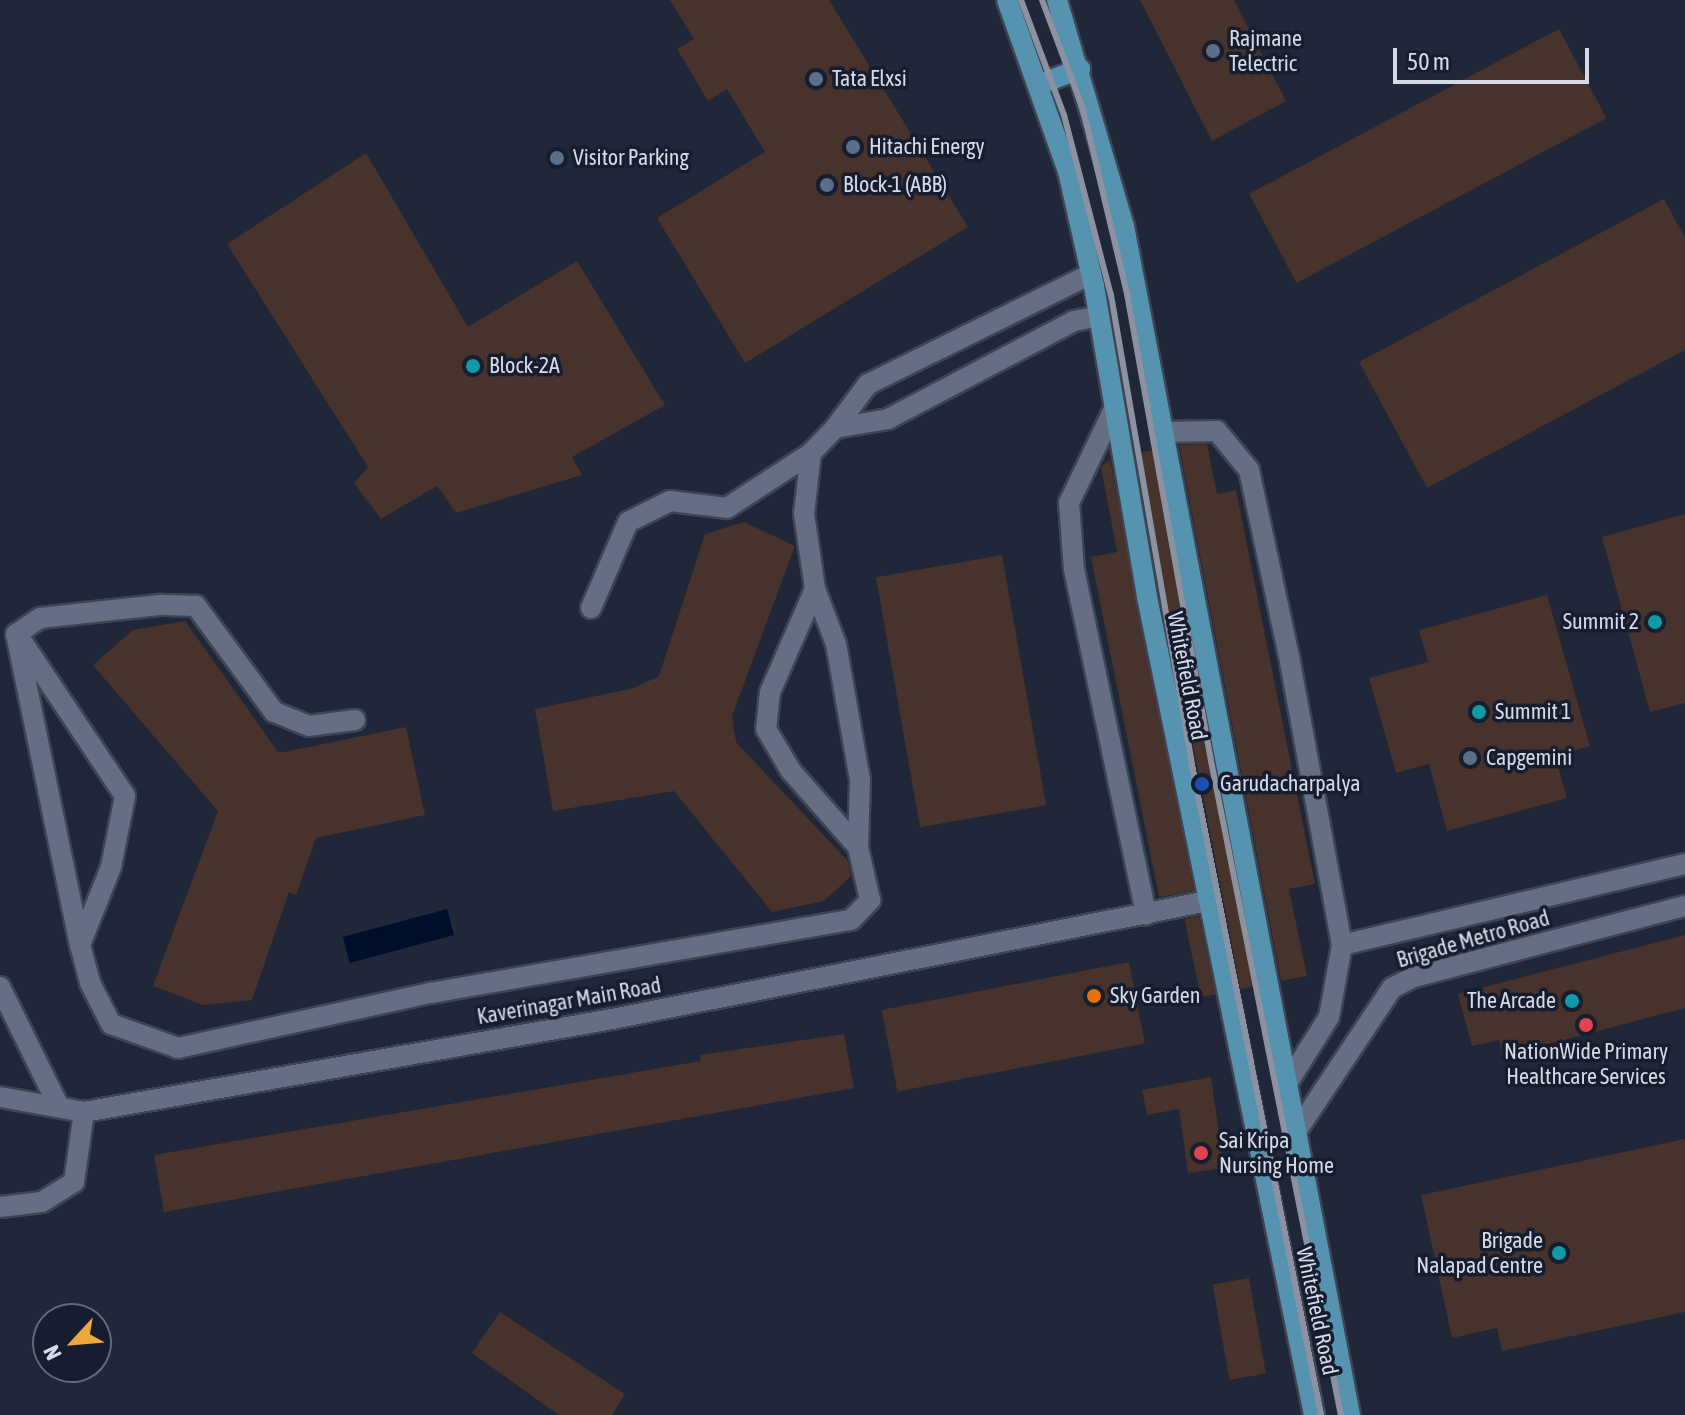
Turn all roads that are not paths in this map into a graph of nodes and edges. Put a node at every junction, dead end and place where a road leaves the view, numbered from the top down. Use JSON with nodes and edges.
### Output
{"nodes":[{"id":1,"x":1007,"y":0,"type":"edge"},
{"id":2,"x":1057,"y":0,"type":"edge"},
{"id":3,"x":1080,"y":69,"type":"junction"},
{"id":4,"x":1040,"y":84,"type":"junction"},
{"id":5,"x":1091,"y":274,"type":"junction"},
{"id":6,"x":1099,"y":316,"type":"junction"},
{"id":7,"x":1114,"y":409,"type":"junction"},
{"id":8,"x":835,"y":428,"type":"junction"},
{"id":9,"x":1163,"y":432,"type":"junction"},
{"id":10,"x":811,"y":453,"type":"junction"},
{"id":11,"x":815,"y":589,"type":"junction"},
{"id":12,"x":591,"y":608,"type":"dead end"},
{"id":13,"x":16,"y":634,"type":"junction"},
{"id":14,"x":355,"y":720,"type":"dead end"},
{"id":15,"x":858,"y":847,"type":"junction"},
{"id":16,"x":1685,"y":864,"type":"edge"},
{"id":17,"x":1208,"y":901,"type":"junction"},
{"id":18,"x":1685,"y":906,"type":"edge"},
{"id":19,"x":1146,"y":915,"type":"junction"},
{"id":20,"x":80,"y":945,"type":"junction"},
{"id":21,"x":1342,"y":945,"type":"junction"},
{"id":22,"x":0,"y":987,"type":"edge"},
{"id":23,"x":1288,"y":1082,"type":"junction"},
{"id":24,"x":0,"y":1097,"type":"edge"},
{"id":25,"x":57,"y":1103,"type":"junction"},
{"id":26,"x":84,"y":1112,"type":"junction"},
{"id":27,"x":1298,"y":1129,"type":"junction"},
{"id":28,"x":0,"y":1207,"type":"edge"},
{"id":29,"x":1314,"y":1415,"type":"edge"},
{"id":30,"x":1350,"y":1415,"type":"edge"}],
"edges":[{"from":1,"to":4,"type":"main road","name":"Whitefield Road"},
{"from":2,"to":3,"type":"main road","name":"Whitefield Road"},
{"from":3,"to":4,"type":"main road"},
{"from":3,"to":9,"type":"main road","name":"Whitefield Road"},
{"from":4,"to":5,"type":"main road","name":"Whitefield Road"},
{"from":5,"to":6,"type":"main road","name":"Whitefield Road"},
{"from":5,"to":8,"type":"street"},
{"from":6,"to":7,"type":"main road","name":"Whitefield Road"},
{"from":6,"to":8,"type":"street"},
{"from":7,"to":17,"type":"main road","name":"Whitefield Road"},
{"from":7,"to":19,"type":"street"},
{"from":8,"to":10,"type":"street"},
{"from":9,"to":21,"type":"street"},
{"from":9,"to":23,"type":"main road","name":"Whitefield Road"},
{"from":10,"to":11,"type":"street"},
{"from":10,"to":12,"type":"street"},
{"from":11,"to":15,"type":"street"},
{"from":11,"to":15,"type":"street"},
{"from":13,"to":14,"type":"street"},
{"from":13,"to":20,"type":"street"},
{"from":13,"to":20,"type":"street"},
{"from":15,"to":20,"type":"street"},
{"from":16,"to":21,"type":"street","name":"Brigade Metro Road"},
{"from":17,"to":19,"type":"street","name":"Kaverinagar Main Road"},
{"from":17,"to":29,"type":"main road","name":"Whitefield Road"},
{"from":18,"to":27,"type":"street","name":"Brigade Metro Road"},
{"from":19,"to":26,"type":"street","name":"Kaverinagar Main Road"},
{"from":21,"to":23,"type":"street"},
{"from":22,"to":25,"type":"street"},
{"from":23,"to":27,"type":"main road","name":"Whitefield Road"},
{"from":24,"to":25,"type":"street","name":"Kaverinagar Main Road"},
{"from":25,"to":26,"type":"street","name":"Kaverinagar Main Road"},
{"from":26,"to":28,"type":"street"},
{"from":27,"to":30,"type":"main road","name":"Whitefield Road"}]}
